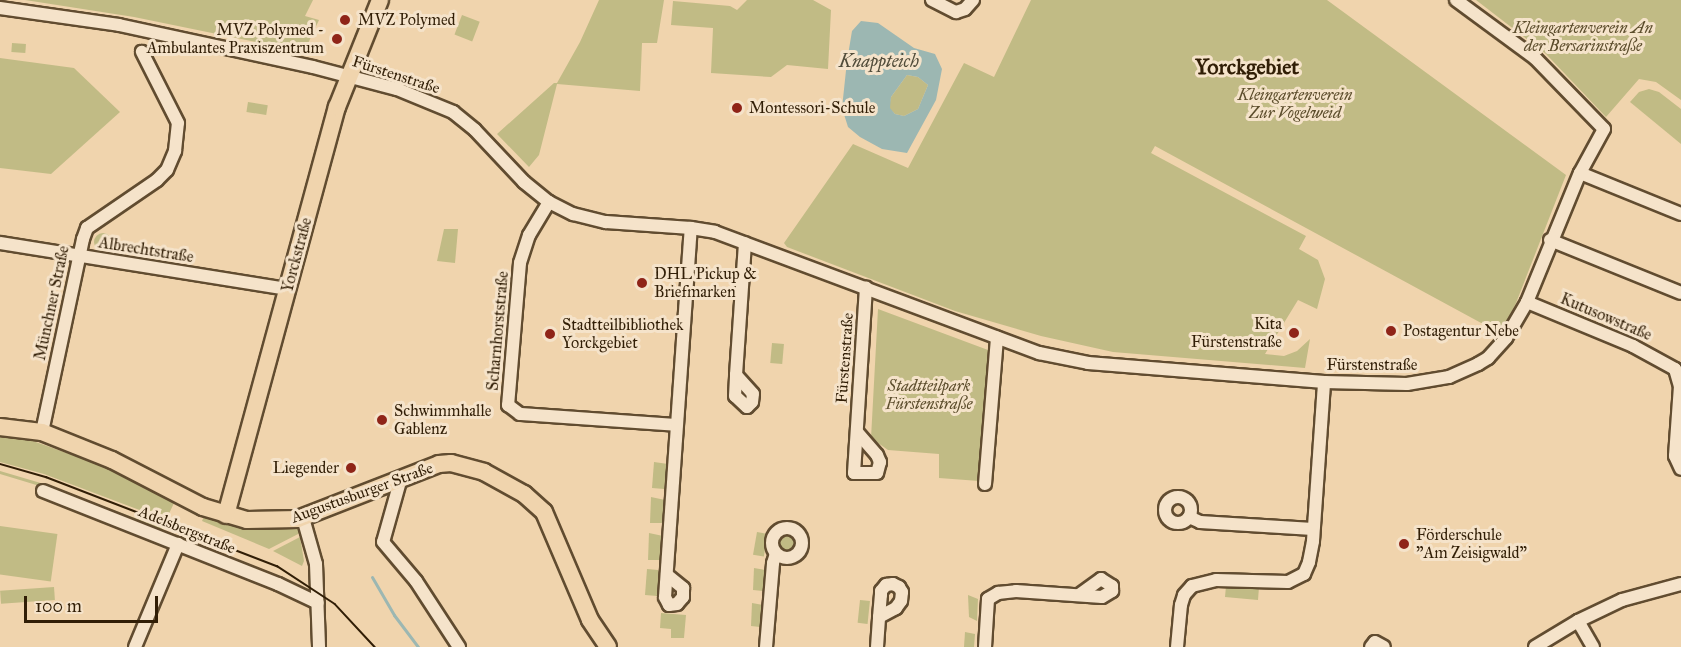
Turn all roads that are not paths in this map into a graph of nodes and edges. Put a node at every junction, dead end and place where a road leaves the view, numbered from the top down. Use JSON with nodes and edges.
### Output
{"nodes":[{"id":1,"x":380,"y":0,"type":"edge"},
{"id":2,"x":932,"y":0,"type":"edge"},
{"id":3,"x":973,"y":0,"type":"edge"},
{"id":4,"x":1456,"y":0,"type":"edge"},
{"id":5,"x":0,"y":8,"type":"edge"},
{"id":6,"x":142,"y":52,"type":"dead end"},
{"id":7,"x":349,"y":76,"type":"junction"},
{"id":8,"x":1580,"y":173,"type":"junction"},
{"id":9,"x":549,"y":202,"type":"junction"},
{"id":10,"x":1681,"y":214,"type":"edge"},
{"id":11,"x":692,"y":228,"type":"junction"},
{"id":12,"x":1550,"y":240,"type":"junction"},
{"id":13,"x":0,"y":243,"type":"edge"},
{"id":14,"x":745,"y":243,"type":"junction"},
{"id":15,"x":79,"y":255,"type":"junction"},
{"id":16,"x":866,"y":287,"type":"junction"},
{"id":17,"x":288,"y":289,"type":"junction"},
{"id":18,"x":1681,"y":293,"type":"edge"},
{"id":19,"x":1527,"y":302,"type":"junction"},
{"id":20,"x":997,"y":337,"type":"junction"},
{"id":21,"x":736,"y":375,"type":"dead end"},
{"id":22,"x":1324,"y":382,"type":"junction"},
{"id":23,"x":677,"y":425,"type":"junction"},
{"id":24,"x":0,"y":427,"type":"edge"},
{"id":25,"x":42,"y":432,"type":"junction"},
{"id":26,"x":857,"y":432,"type":"dead end"},
{"id":27,"x":1681,"y":469,"type":"edge"},
{"id":28,"x":400,"y":478,"type":"junction"},
{"id":29,"x":985,"y":484,"type":"dead end"},
{"id":30,"x":43,"y":491,"type":"dead end"},
{"id":31,"x":226,"y":515,"type":"junction"},
{"id":32,"x":1189,"y":517,"type":"dead end"},
{"id":33,"x":303,"y":518,"type":"junction"},
{"id":34,"x":1313,"y":529,"type":"junction"},
{"id":35,"x":178,"y":544,"type":"junction"},
{"id":36,"x":776,"y":554,"type":"dead end"},
{"id":37,"x":667,"y":575,"type":"dead end"},
{"id":38,"x":1681,"y":584,"type":"edge"},
{"id":39,"x":1079,"y":595,"type":"dead end"},
{"id":40,"x":318,"y":603,"type":"junction"},
{"id":41,"x":879,"y":617,"type":"dead end"},
{"id":42,"x":1578,"y":621,"type":"junction"},
{"id":43,"x":135,"y":647,"type":"edge"},
{"id":44,"x":319,"y":647,"type":"edge"},
{"id":45,"x":459,"y":647,"type":"edge"},
{"id":46,"x":608,"y":647,"type":"edge"},
{"id":47,"x":766,"y":647,"type":"edge"},
{"id":48,"x":877,"y":647,"type":"edge"},
{"id":49,"x":985,"y":647,"type":"edge"},
{"id":50,"x":1177,"y":647,"type":"edge"},
{"id":51,"x":1371,"y":647,"type":"edge"},
{"id":52,"x":1384,"y":647,"type":"edge"},
{"id":53,"x":1535,"y":647,"type":"edge"},
{"id":54,"x":1593,"y":647,"type":"edge"}],
"edges":[{"from":1,"to":7,"type":"main road","name":"Yorckstraße"},
{"from":2,"to":3,"type":"street"},
{"from":4,"to":8,"type":"street","name":"Fürstenstraße"},
{"from":5,"to":7,"type":"street","name":"Fürstenstraße"},
{"from":6,"to":15,"type":"street","name":"Münchner Straße"},
{"from":7,"to":9,"type":"street","name":"Fürstenstraße"},
{"from":7,"to":17,"type":"main road","name":"Yorckstraße"},
{"from":8,"to":10,"type":"street"},
{"from":8,"to":12,"type":"street","name":"Fürstenstraße"},
{"from":9,"to":11,"type":"street","name":"Fürstenstraße"},
{"from":9,"to":23,"type":"street","name":"Scharnhorststraße"},
{"from":11,"to":14,"type":"street","name":"Fürstenstraße"},
{"from":11,"to":23,"type":"street"},
{"from":12,"to":18,"type":"street"},
{"from":12,"to":19,"type":"street","name":"Fürstenstraße"},
{"from":13,"to":15,"type":"street","name":"Albrechtstraße"},
{"from":14,"to":16,"type":"street","name":"Fürstenstraße"},
{"from":14,"to":21,"type":"street"},
{"from":15,"to":17,"type":"street","name":"Albrechtstraße"},
{"from":15,"to":25,"type":"street","name":"Münchner Straße"},
{"from":16,"to":20,"type":"street","name":"Fürstenstraße"},
{"from":16,"to":26,"type":"street","name":"Fürstenstraße"},
{"from":17,"to":31,"type":"main road","name":"Yorckstraße"},
{"from":19,"to":22,"type":"street","name":"Fürstenstraße"},
{"from":19,"to":27,"type":"street","name":"Kutusowstraße"},
{"from":20,"to":22,"type":"street","name":"Fürstenstraße"},
{"from":20,"to":29,"type":"street"},
{"from":22,"to":34,"type":"street"},
{"from":23,"to":37,"type":"street"},
{"from":24,"to":25,"type":"main road","name":"Augustusburger Straße"},
{"from":25,"to":31,"type":"main road","name":"Augustusburger Straße"},
{"from":28,"to":33,"type":"main road","name":"Augustusburger Straße"},
{"from":28,"to":45,"type":"street"},
{"from":28,"to":46,"type":"main road","name":"Augustusburger Straße"},
{"from":30,"to":35,"type":"street","name":"Adelsbergstraße"},
{"from":31,"to":33,"type":"main road","name":"Augustusburger Straße"},
{"from":32,"to":34,"type":"street"},
{"from":33,"to":40,"type":"street"},
{"from":34,"to":50,"type":"street"},
{"from":35,"to":40,"type":"street","name":"Adelsbergstraße"},
{"from":35,"to":43,"type":"street"},
{"from":36,"to":47,"type":"street"},
{"from":38,"to":42,"type":"street"},
{"from":39,"to":49,"type":"street"},
{"from":40,"to":44,"type":"street"},
{"from":41,"to":48,"type":"street"},
{"from":42,"to":53,"type":"street"},
{"from":42,"to":54,"type":"street"},
{"from":51,"to":52,"type":"street"}]}
